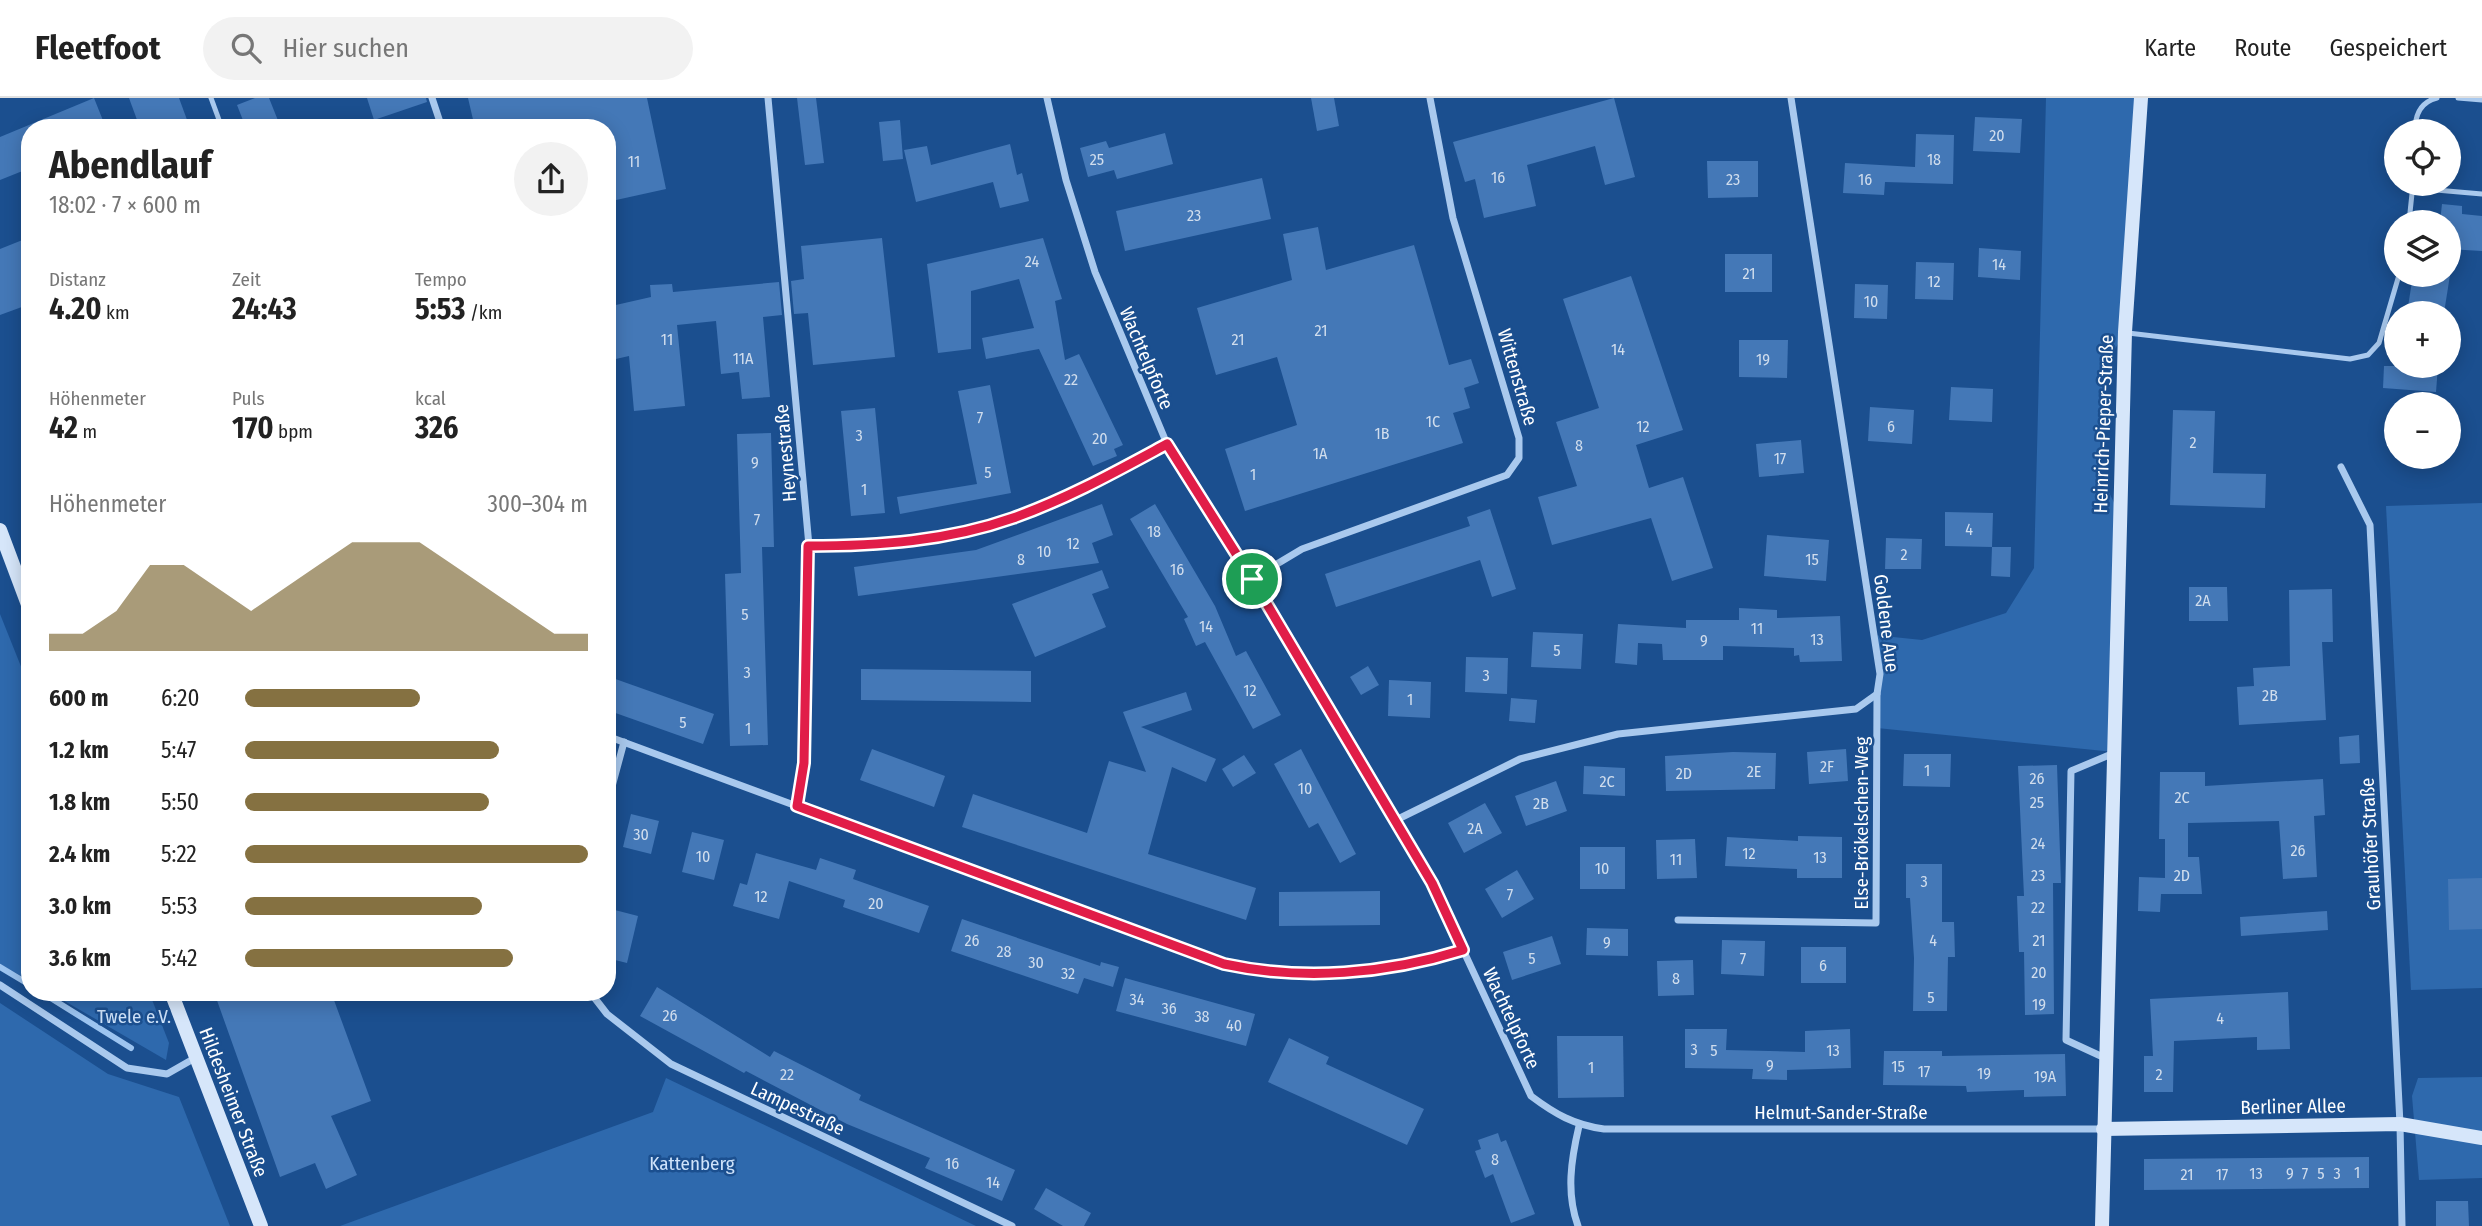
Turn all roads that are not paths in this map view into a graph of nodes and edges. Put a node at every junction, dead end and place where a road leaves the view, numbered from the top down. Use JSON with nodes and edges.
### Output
{"nodes":[{"id":1,"x":211,"y":98,"type":"edge"},
{"id":2,"x":432,"y":98,"type":"edge"},
{"id":3,"x":768,"y":98,"type":"edge"},
{"id":4,"x":1047,"y":98,"type":"edge"},
{"id":5,"x":1430,"y":98,"type":"edge"},
{"id":6,"x":1791,"y":98,"type":"edge"},
{"id":7,"x":2141,"y":98,"type":"edge"},
{"id":8,"x":2437,"y":98,"type":"edge"},
{"id":9,"x":2458,"y":98,"type":"edge"},
{"id":10,"x":2482,"y":100,"type":"edge"},
{"id":11,"x":219,"y":119,"type":"edge"},
{"id":12,"x":439,"y":119,"type":"edge"},
{"id":13,"x":2418,"y":119,"type":"edge"},
{"id":14,"x":2461,"y":192,"type":"edge"},
{"id":15,"x":2482,"y":194,"type":"edge"},
{"id":16,"x":2395,"y":287,"type":"edge"},
{"id":17,"x":2125,"y":332,"type":"junction"},
{"id":18,"x":1167,"y":444,"type":"junction"},
{"id":19,"x":2341,"y":467,"type":"dead end"},
{"id":20,"x":0,"y":530,"type":"edge"},
{"id":21,"x":808,"y":546,"type":"junction"},
{"id":22,"x":21,"y":573,"type":"edge"},
{"id":23,"x":1252,"y":579,"type":"junction"},
{"id":24,"x":1877,"y":694,"type":"junction"},
{"id":25,"x":616,"y":739,"type":"edge"},
{"id":26,"x":624,"y":742,"type":"junction"},
{"id":27,"x":2114,"y":752,"type":"junction"},
{"id":28,"x":616,"y":772,"type":"edge"},
{"id":29,"x":797,"y":806,"type":"junction"},
{"id":30,"x":1394,"y":821,"type":"junction"},
{"id":31,"x":1678,"y":920,"type":"dead end"},
{"id":32,"x":1463,"y":950,"type":"junction"},
{"id":33,"x":0,"y":985,"type":"edge"},
{"id":34,"x":21,"y":999,"type":"edge"},
{"id":35,"x":24,"y":1001,"type":"edge"},
{"id":36,"x":174,"y":1001,"type":"edge"},
{"id":37,"x":597,"y":1001,"type":"edge"},
{"id":38,"x":195,"y":1058,"type":"junction"},
{"id":39,"x":2106,"y":1058,"type":"junction"},
{"id":40,"x":2400,"y":1124,"type":"junction"},
{"id":41,"x":1578,"y":1126,"type":"junction"},
{"id":42,"x":2103,"y":1129,"type":"junction"},
{"id":43,"x":2482,"y":1138,"type":"edge"},
{"id":44,"x":261,"y":1226,"type":"edge"},
{"id":45,"x":1012,"y":1226,"type":"edge"},
{"id":46,"x":1578,"y":1226,"type":"edge"},
{"id":47,"x":2102,"y":1226,"type":"edge"},
{"id":48,"x":2402,"y":1226,"type":"edge"}],
"edges":[{"from":1,"to":11,"type":"lane"},
{"from":2,"to":12,"type":"street"},
{"from":3,"to":21,"type":"street","name":"Heynestraße"},
{"from":4,"to":18,"type":"street","name":"Wachtelpforte"},
{"from":5,"to":23,"type":"street","name":"Wittenstraße"},
{"from":6,"to":24,"type":"street","name":"Goldene Aue"},
{"from":7,"to":17,"type":"street","name":"Heinrich-Pieper-Straße"},
{"from":8,"to":13,"type":"lane"},
{"from":9,"to":10,"type":"lane"},
{"from":14,"to":15,"type":"lane"},
{"from":16,"to":17,"type":"lane"},
{"from":17,"to":27,"type":"street","name":"Heinrich-Pieper-Straße"},
{"from":18,"to":21,"type":"street"},
{"from":18,"to":23,"type":"street","name":"Wachtelpforte"},
{"from":19,"to":40,"type":"street","name":"Grauhöfer Straße"},
{"from":20,"to":22,"type":"street"},
{"from":21,"to":29,"type":"street","name":"Heynestraße"},
{"from":23,"to":30,"type":"street","name":"Wachtelpforte"},
{"from":24,"to":30,"type":"street","name":"Goldene Aue"},
{"from":24,"to":31,"type":"street","name":"Else-Brökelschen-Weg"},
{"from":25,"to":26,"type":"street"},
{"from":26,"to":28,"type":"street"},
{"from":26,"to":29,"type":"street"},
{"from":27,"to":39,"type":"street","name":"Heinrich-Pieper-Straße"},
{"from":27,"to":39,"type":"street"},
{"from":29,"to":32,"type":"street"},
{"from":30,"to":32,"type":"street","name":"Wachtelpforte"},
{"from":32,"to":41,"type":"street","name":"Wachtelpforte"},
{"from":33,"to":34,"type":"street"},
{"from":35,"to":38,"type":"street"},
{"from":36,"to":38,"type":"street","name":"Hildesheimer Straße"},
{"from":37,"to":45,"type":"street","name":"Lampestraße"},
{"from":38,"to":44,"type":"street","name":"Hildesheimer Straße"},
{"from":39,"to":42,"type":"street","name":"Heinrich-Pieper-Straße"},
{"from":40,"to":42,"type":"street","name":"Berliner Allee"},
{"from":40,"to":43,"type":"street","name":"Berliner Allee"},
{"from":40,"to":48,"type":"street","name":"Grauhöfer Straße"},
{"from":41,"to":42,"type":"street","name":"Helmut-Sander-Straße"},
{"from":41,"to":46,"type":"street"},
{"from":42,"to":47,"type":"street","name":"Heinrich-Pieper-Straße"}]}
